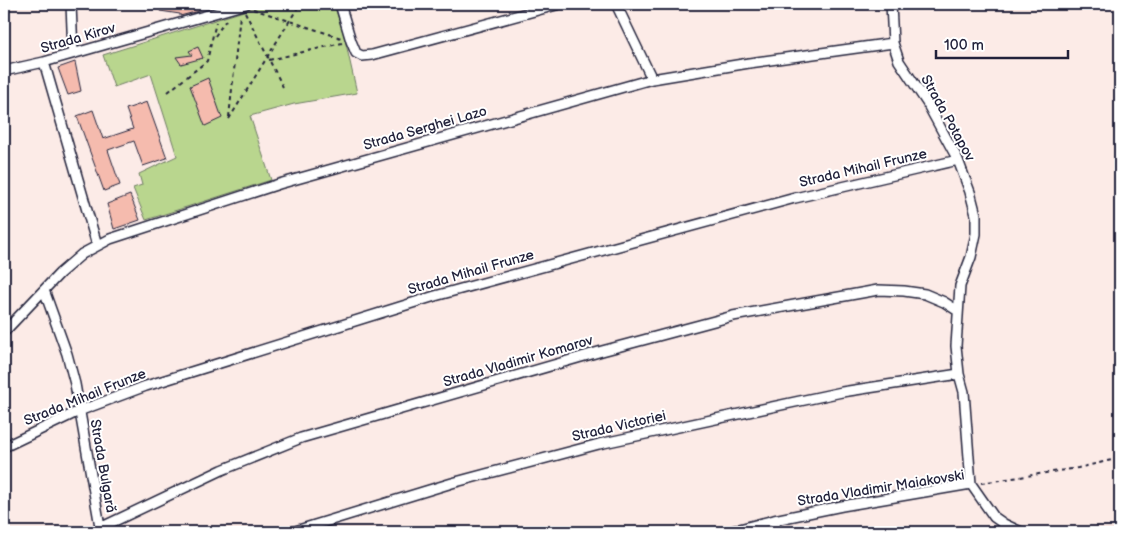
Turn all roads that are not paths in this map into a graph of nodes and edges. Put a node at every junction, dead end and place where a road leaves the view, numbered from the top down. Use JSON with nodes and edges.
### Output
{"nodes":[{"id":1,"x":71,"y":4,"type":"edge"},
{"id":2,"x":340,"y":4,"type":"edge"},
{"id":3,"x":560,"y":4,"type":"edge"},
{"id":4,"x":616,"y":4,"type":"edge"},
{"id":5,"x":891,"y":4,"type":"edge"},
{"id":6,"x":239,"y":5,"type":"edge"},
{"id":7,"x":894,"y":43,"type":"junction"},
{"id":8,"x":73,"y":53,"type":"junction"},
{"id":9,"x":44,"y":62,"type":"junction"},
{"id":10,"x":4,"y":71,"type":"edge"},
{"id":11,"x":652,"y":78,"type":"junction"},
{"id":12,"x":958,"y":160,"type":"junction"},
{"id":13,"x":97,"y":245,"type":"junction"},
{"id":14,"x":44,"y":290,"type":"junction"},
{"id":15,"x":958,"y":311,"type":"junction"},
{"id":16,"x":4,"y":332,"type":"edge"},
{"id":17,"x":960,"y":374,"type":"junction"},
{"id":18,"x":80,"y":411,"type":"junction"},
{"id":19,"x":4,"y":446,"type":"edge"},
{"id":20,"x":971,"y":484,"type":"junction"},
{"id":21,"x":774,"y":520,"type":"junction"},
{"id":22,"x":101,"y":530,"type":"edge"},
{"id":23,"x":292,"y":532,"type":"edge"},
{"id":24,"x":728,"y":532,"type":"edge"},
{"id":25,"x":777,"y":532,"type":"edge"},
{"id":26,"x":1021,"y":532,"type":"edge"}],
"edges":[{"from":1,"to":8,"type":"street"},
{"from":2,"to":3,"type":"street"},
{"from":4,"to":11,"type":"street"},
{"from":5,"to":7,"type":"street","name":"Strada Potapov"},
{"from":6,"to":8,"type":"street","name":"Strada Kirov"},
{"from":7,"to":11,"type":"street","name":"Strada Serghei Lazo"},
{"from":7,"to":12,"type":"street","name":"Strada Potapov"},
{"from":8,"to":9,"type":"street","name":"Strada Kirov"},
{"from":9,"to":10,"type":"street","name":"Strada Kirov"},
{"from":9,"to":13,"type":"street"},
{"from":11,"to":13,"type":"street","name":"Strada Serghei Lazo"},
{"from":12,"to":15,"type":"street","name":"Strada Potapov"},
{"from":12,"to":18,"type":"street","name":"Strada Mihail Frunze"},
{"from":13,"to":14,"type":"street","name":"Strada Serghei Lazo"},
{"from":14,"to":16,"type":"street","name":"Strada Serghei Lazo"},
{"from":14,"to":18,"type":"street","name":"Strada Bulgară"},
{"from":15,"to":17,"type":"street","name":"Strada Potapov"},
{"from":15,"to":22,"type":"street","name":"Strada Vladimir Komarov"},
{"from":17,"to":20,"type":"street","name":"Strada Potapov"},
{"from":17,"to":23,"type":"street","name":"Strada Victoriei"},
{"from":18,"to":19,"type":"street","name":"Strada Mihail Frunze"},
{"from":18,"to":22,"type":"street","name":"Strada Bulgară"},
{"from":20,"to":21,"type":"street","name":"Strada Vladimir Maiakovski"},
{"from":20,"to":26,"type":"street","name":"Strada Vladimir Maiakovski"},
{"from":21,"to":24,"type":"street","name":"Strada Vladimir Maiakovski"},
{"from":21,"to":25,"type":"street"}]}
